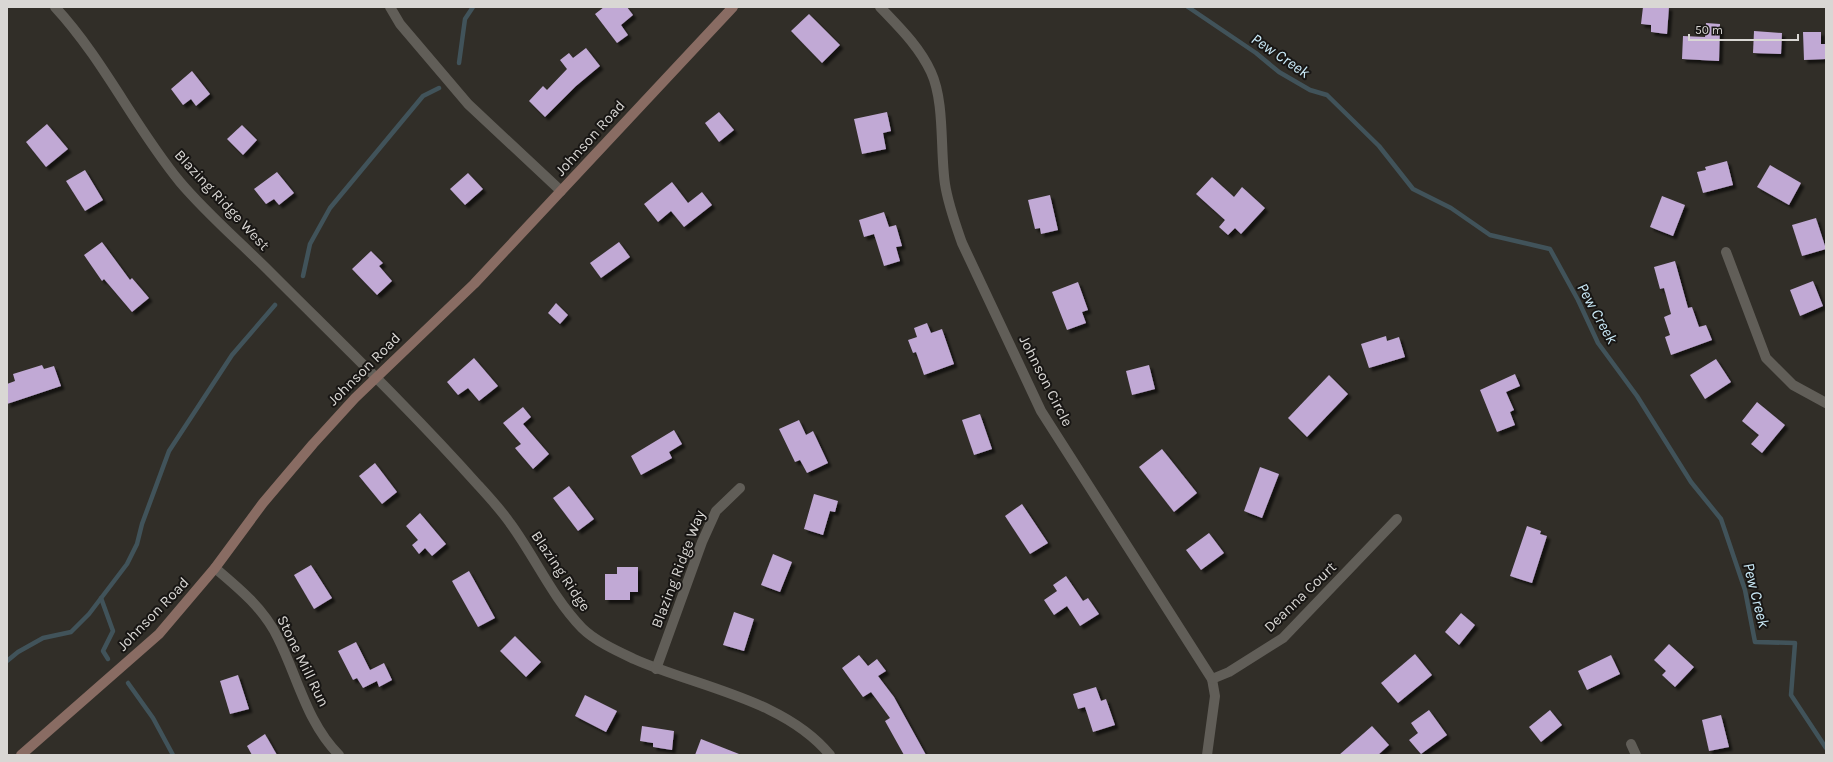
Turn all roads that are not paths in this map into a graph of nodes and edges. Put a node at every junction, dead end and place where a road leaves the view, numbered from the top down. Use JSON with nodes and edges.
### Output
{"nodes":[{"id":1,"x":55,"y":7,"type":"edge"},
{"id":2,"x":390,"y":7,"type":"edge"},
{"id":3,"x":733,"y":7,"type":"edge"},
{"id":4,"x":880,"y":7,"type":"edge"},
{"id":5,"x":561,"y":192,"type":"junction"},
{"id":6,"x":1726,"y":252,"type":"dead end"},
{"id":7,"x":375,"y":377,"type":"junction"},
{"id":8,"x":1826,"y":403,"type":"edge"},
{"id":9,"x":740,"y":488,"type":"dead end"},
{"id":10,"x":1397,"y":520,"type":"dead end"},
{"id":11,"x":215,"y":568,"type":"junction"},
{"id":12,"x":656,"y":669,"type":"junction"},
{"id":13,"x":1212,"y":679,"type":"junction"},
{"id":14,"x":1631,"y":744,"type":"dead end"},
{"id":15,"x":22,"y":755,"type":"edge"},
{"id":16,"x":339,"y":755,"type":"edge"},
{"id":17,"x":830,"y":755,"type":"edge"},
{"id":18,"x":1207,"y":755,"type":"edge"},
{"id":19,"x":1636,"y":755,"type":"edge"}],
"edges":[{"from":1,"to":7,"type":"street","name":"Blazing Ridge West"},
{"from":2,"to":5,"type":"street"},
{"from":3,"to":5,"type":"street","name":"Johnson Road"},
{"from":4,"to":13,"type":"street","name":"Johnson Circle"},
{"from":5,"to":7,"type":"street","name":"Johnson Road"},
{"from":6,"to":8,"type":"street"},
{"from":7,"to":11,"type":"street","name":"Johnson Road"},
{"from":7,"to":12,"type":"street","name":"Blazing Ridge"},
{"from":9,"to":12,"type":"street","name":"Blazing Ridge Way"},
{"from":10,"to":13,"type":"street","name":"Deanna Court"},
{"from":11,"to":15,"type":"street","name":"Johnson Road"},
{"from":11,"to":16,"type":"street","name":"Stone Mill Run"},
{"from":12,"to":17,"type":"street","name":"Blazing Ridge"},
{"from":13,"to":18,"type":"street","name":"Johnson Circle"},
{"from":14,"to":19,"type":"street"}]}
